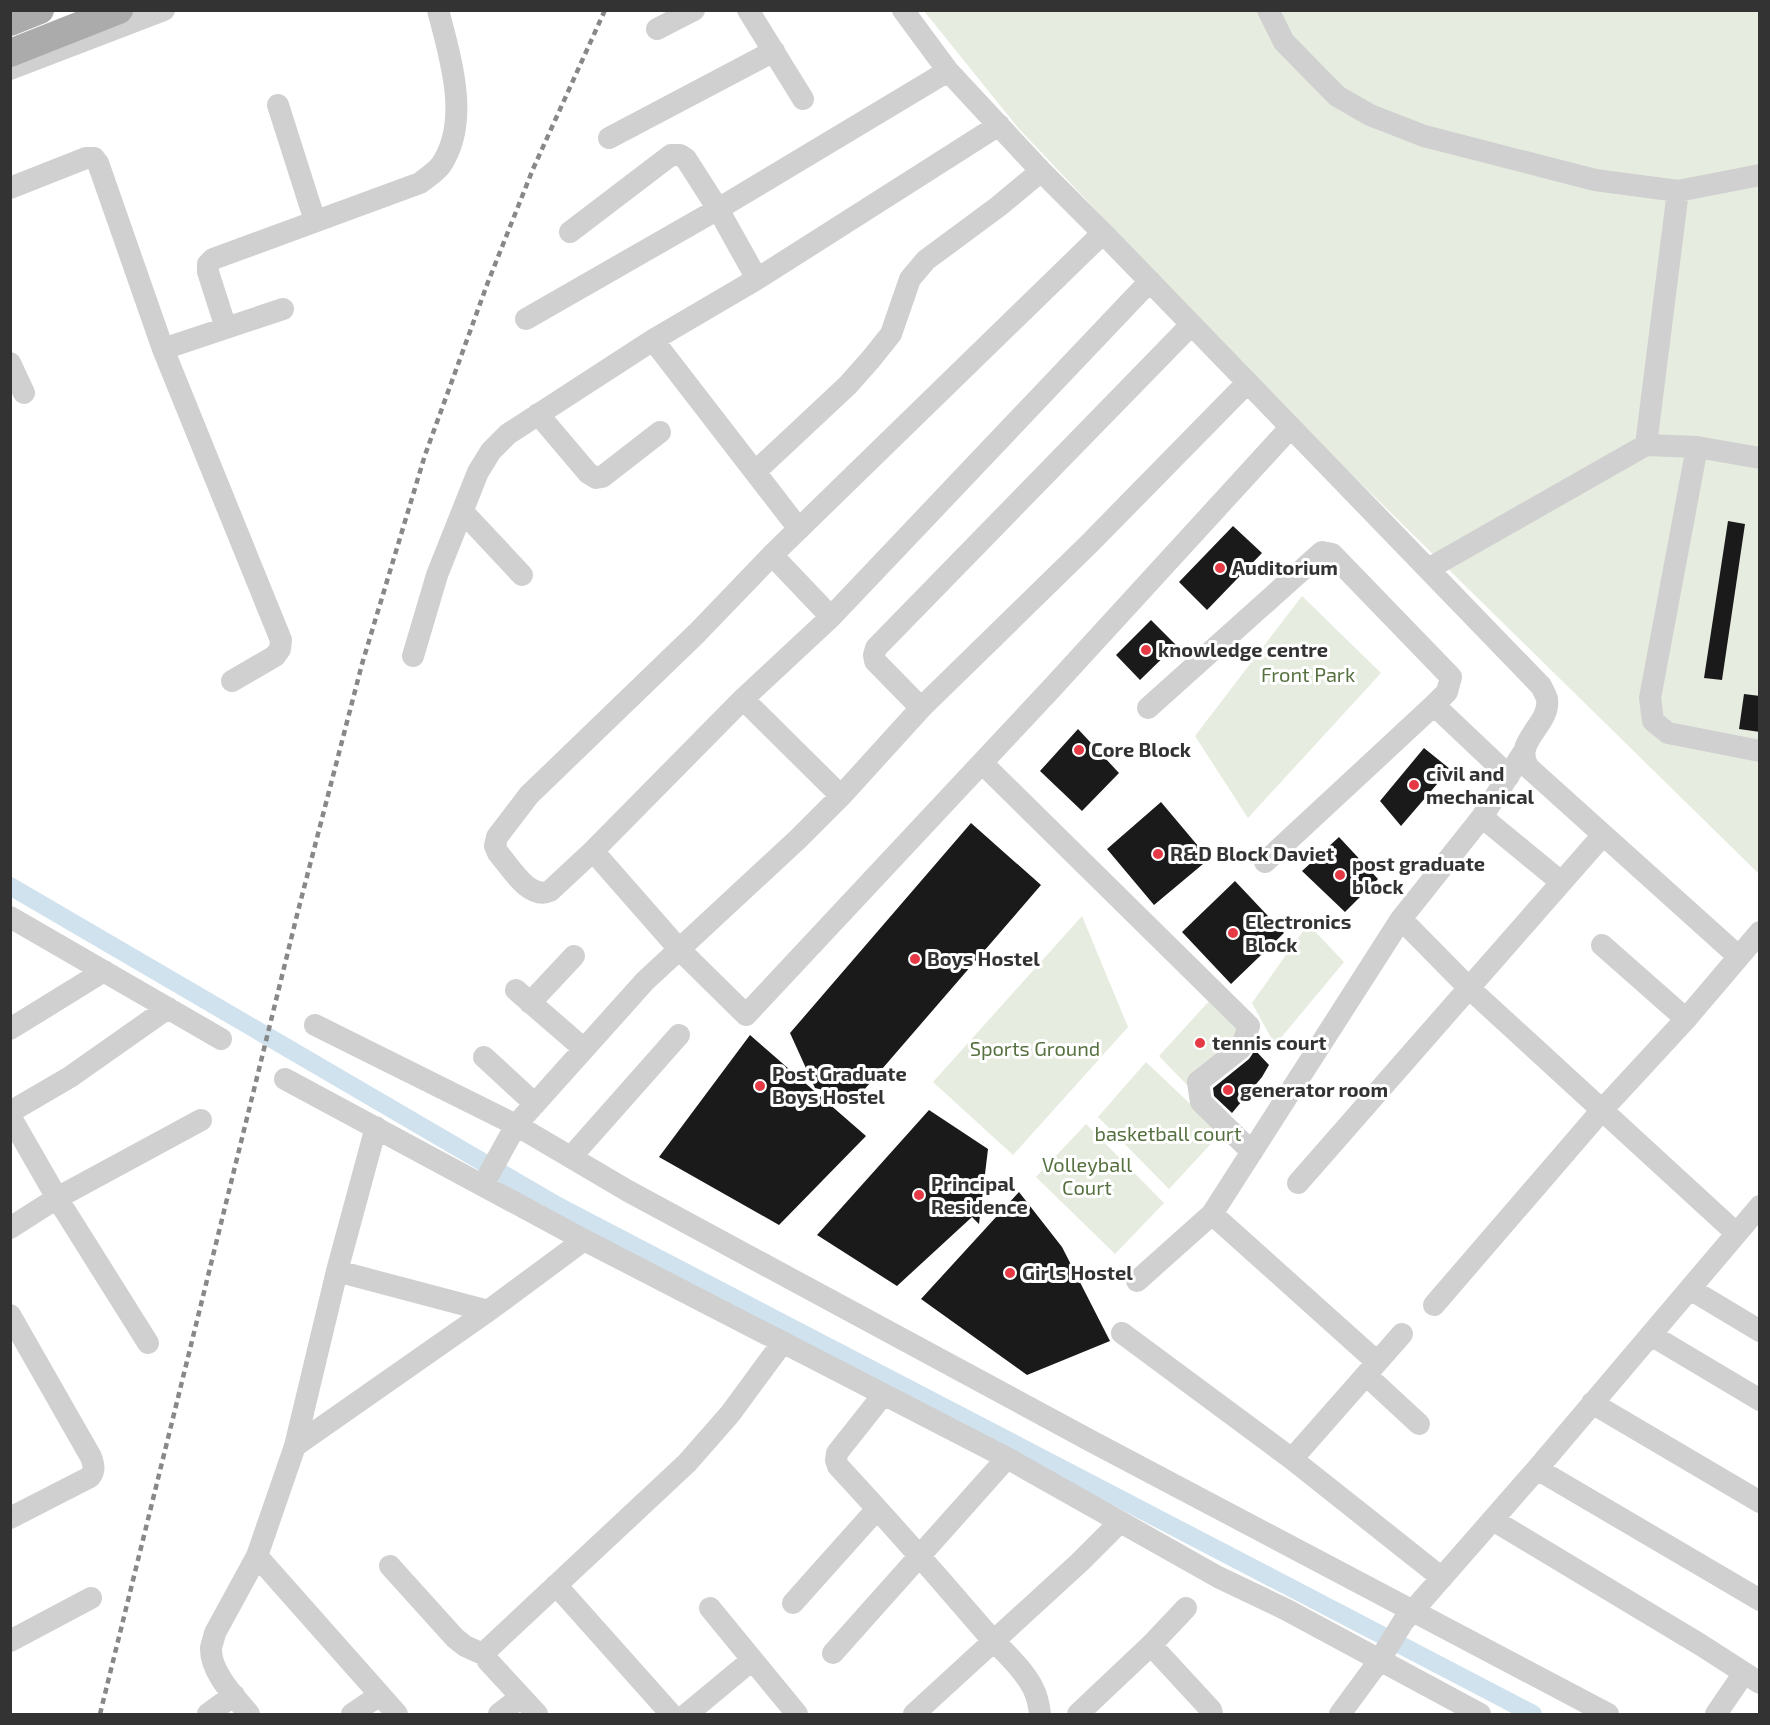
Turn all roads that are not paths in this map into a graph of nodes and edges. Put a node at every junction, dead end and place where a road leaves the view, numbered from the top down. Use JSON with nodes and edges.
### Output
{"nodes":[{"id":1,"x":40,"y":10,"type":"edge"},
{"id":2,"x":120,"y":10,"type":"edge"},
{"id":3,"x":164,"y":10,"type":"edge"},
{"id":4,"x":438,"y":10,"type":"edge"},
{"id":5,"x":694,"y":10,"type":"edge"},
{"id":6,"x":748,"y":10,"type":"edge"},
{"id":7,"x":903,"y":10,"type":"edge"},
{"id":8,"x":1268,"y":10,"type":"edge"},
{"id":9,"x":10,"y":22,"type":"edge"},
{"id":10,"x":657,"y":29,"type":"dead end"},
{"id":11,"x":774,"y":51,"type":"junction"},
{"id":12,"x":10,"y":53,"type":"edge"},
{"id":13,"x":10,"y":69,"type":"edge"},
{"id":14,"x":948,"y":71,"type":"junction"},
{"id":15,"x":803,"y":99,"type":"dead end"},
{"id":16,"x":278,"y":105,"type":"dead end"},
{"id":17,"x":999,"y":124,"type":"junction"},
{"id":18,"x":609,"y":138,"type":"dead end"},
{"id":19,"x":1041,"y":171,"type":"junction"},
{"id":20,"x":1760,"y":175,"type":"edge"},
{"id":21,"x":10,"y":188,"type":"edge"},
{"id":22,"x":1678,"y":191,"type":"junction"},
{"id":23,"x":718,"y":209,"type":"junction"},
{"id":24,"x":315,"y":220,"type":"junction"},
{"id":25,"x":570,"y":232,"type":"dead end"},
{"id":26,"x":1103,"y":233,"type":"junction"},
{"id":27,"x":757,"y":279,"type":"junction"},
{"id":28,"x":1150,"y":281,"type":"junction"},
{"id":29,"x":283,"y":309,"type":"dead end"},
{"id":30,"x":526,"y":319,"type":"dead end"},
{"id":31,"x":1191,"y":325,"type":"junction"},
{"id":32,"x":226,"y":328,"type":"junction"},
{"id":33,"x":653,"y":340,"type":"junction"},
{"id":34,"x":163,"y":349,"type":"junction"},
{"id":35,"x":10,"y":363,"type":"edge"},
{"id":36,"x":1247,"y":383,"type":"junction"},
{"id":37,"x":24,"y":393,"type":"dead end"},
{"id":38,"x":538,"y":414,"type":"junction"},
{"id":39,"x":1290,"y":428,"type":"junction"},
{"id":40,"x":660,"y":432,"type":"dead end"},
{"id":41,"x":1646,"y":445,"type":"junction"},
{"id":42,"x":1697,"y":447,"type":"junction"},
{"id":43,"x":1760,"y":458,"type":"edge"},
{"id":44,"x":755,"y":472,"type":"junction"},
{"id":45,"x":463,"y":512,"type":"junction"},
{"id":46,"x":799,"y":529,"type":"junction"},
{"id":47,"x":772,"y":555,"type":"junction"},
{"id":48,"x":1428,"y":569,"type":"junction"},
{"id":49,"x":522,"y":575,"type":"dead end"},
{"id":50,"x":831,"y":617,"type":"junction"},
{"id":51,"x":413,"y":656,"type":"dead end"},
{"id":52,"x":232,"y":681,"type":"dead end"},
{"id":53,"x":743,"y":699,"type":"junction"},
{"id":54,"x":1434,"y":705,"type":"junction"},
{"id":55,"x":921,"y":708,"type":"junction"},
{"id":56,"x":1148,"y":708,"type":"dead end"},
{"id":57,"x":1760,"y":751,"type":"edge"},
{"id":58,"x":1523,"y":753,"type":"junction"},
{"id":59,"x":982,"y":763,"type":"junction"},
{"id":60,"x":1509,"y":776,"type":"junction"},
{"id":61,"x":841,"y":796,"type":"junction"},
{"id":62,"x":1482,"y":817,"type":"junction"},
{"id":63,"x":1603,"y":835,"type":"junction"},
{"id":64,"x":593,"y":851,"type":"junction"},
{"id":65,"x":1265,"y":862,"type":"dead end"},
{"id":66,"x":1561,"y":882,"type":"junction"},
{"id":67,"x":10,"y":917,"type":"edge"},
{"id":68,"x":1401,"y":919,"type":"junction"},
{"id":69,"x":1760,"y":932,"type":"edge"},
{"id":70,"x":1602,"y":945,"type":"dead end"},
{"id":71,"x":679,"y":949,"type":"junction"},
{"id":72,"x":574,"y":956,"type":"dead end"},
{"id":73,"x":1738,"y":956,"type":"junction"},
{"id":74,"x":104,"y":971,"type":"junction"},
{"id":75,"x":1470,"y":988,"type":"junction"},
{"id":76,"x":168,"y":1008,"type":"junction"},
{"id":77,"x":1686,"y":1019,"type":"junction"},
{"id":78,"x":315,"y":1025,"type":"dead end"},
{"id":79,"x":10,"y":1029,"type":"edge"},
{"id":80,"x":678,"y":1035,"type":"dead end"},
{"id":81,"x":221,"y":1039,"type":"dead end"},
{"id":82,"x":584,"y":1049,"type":"junction"},
{"id":83,"x":484,"y":1057,"type":"dead end"},
{"id":84,"x":285,"y":1080,"type":"dead end"},
{"id":85,"x":536,"y":1104,"type":"junction"},
{"id":86,"x":1602,"y":1110,"type":"junction"},
{"id":87,"x":10,"y":1112,"type":"edge"},
{"id":88,"x":10,"y":1116,"type":"edge"},
{"id":89,"x":201,"y":1120,"type":"dead end"},
{"id":90,"x":376,"y":1127,"type":"junction"},
{"id":91,"x":512,"y":1132,"type":"junction"},
{"id":92,"x":1252,"y":1152,"type":"junction"},
{"id":93,"x":570,"y":1157,"type":"junction"},
{"id":94,"x":487,"y":1178,"type":"junction"},
{"id":95,"x":1298,"y":1183,"type":"dead end"},
{"id":96,"x":57,"y":1198,"type":"junction"},
{"id":97,"x":1760,"y":1206,"type":"edge"},
{"id":98,"x":1212,"y":1214,"type":"junction"},
{"id":99,"x":10,"y":1228,"type":"edge"},
{"id":100,"x":1736,"y":1233,"type":"junction"},
{"id":101,"x":584,"y":1240,"type":"junction"},
{"id":102,"x":336,"y":1271,"type":"junction"},
{"id":103,"x":1137,"y":1281,"type":"dead end"},
{"id":104,"x":1690,"y":1289,"type":"junction"},
{"id":105,"x":1434,"y":1305,"type":"dead end"},
{"id":106,"x":488,"y":1311,"type":"junction"},
{"id":107,"x":10,"y":1315,"type":"edge"},
{"id":108,"x":1760,"y":1331,"type":"edge"},
{"id":109,"x":1122,"y":1333,"type":"dead end"},
{"id":110,"x":1402,"y":1334,"type":"dead end"},
{"id":111,"x":1651,"y":1335,"type":"junction"},
{"id":112,"x":783,"y":1342,"type":"junction"},
{"id":113,"x":148,"y":1344,"type":"dead end"},
{"id":114,"x":1372,"y":1368,"type":"junction"},
{"id":115,"x":883,"y":1395,"type":"junction"},
{"id":116,"x":1760,"y":1400,"type":"edge"},
{"id":117,"x":1592,"y":1403,"type":"junction"},
{"id":118,"x":1419,"y":1424,"type":"dead end"},
{"id":119,"x":295,"y":1446,"type":"junction"},
{"id":120,"x":1007,"y":1458,"type":"junction"},
{"id":121,"x":1292,"y":1459,"type":"junction"},
{"id":122,"x":1538,"y":1469,"type":"junction"},
{"id":123,"x":1760,"y":1503,"type":"edge"},
{"id":124,"x":14,"y":1508,"type":"edge"},
{"id":125,"x":877,"y":1509,"type":"junction"},
{"id":126,"x":1492,"y":1520,"type":"junction"},
{"id":127,"x":1119,"y":1522,"type":"junction"},
{"id":128,"x":257,"y":1556,"type":"junction"},
{"id":129,"x":920,"y":1556,"type":"junction"},
{"id":130,"x":390,"y":1566,"type":"dead end"},
{"id":131,"x":1442,"y":1578,"type":"junction"},
{"id":132,"x":556,"y":1586,"type":"junction"},
{"id":133,"x":91,"y":1598,"type":"dead end"},
{"id":134,"x":1760,"y":1600,"type":"edge"},
{"id":135,"x":794,"y":1603,"type":"dead end"},
{"id":136,"x":711,"y":1608,"type":"dead end"},
{"id":137,"x":1186,"y":1608,"type":"dead end"},
{"id":138,"x":1408,"y":1616,"type":"junction"},
{"id":139,"x":10,"y":1641,"type":"edge"},
{"id":140,"x":993,"y":1641,"type":"junction"},
{"id":141,"x":1151,"y":1645,"type":"junction"},
{"id":142,"x":833,"y":1653,"type":"dead end"},
{"id":143,"x":485,"y":1655,"type":"junction"},
{"id":144,"x":1382,"y":1656,"type":"junction"},
{"id":145,"x":752,"y":1660,"type":"junction"},
{"id":146,"x":1752,"y":1678,"type":"edge"},
{"id":147,"x":234,"y":1695,"type":"junction"},
{"id":148,"x":380,"y":1695,"type":"junction"},
{"id":149,"x":522,"y":1697,"type":"junction"},
{"id":150,"x":208,"y":1714,"type":"edge"},
{"id":151,"x":249,"y":1714,"type":"edge"},
{"id":152,"x":352,"y":1714,"type":"edge"},
{"id":153,"x":397,"y":1714,"type":"edge"},
{"id":154,"x":499,"y":1714,"type":"edge"},
{"id":155,"x":537,"y":1714,"type":"edge"},
{"id":156,"x":671,"y":1714,"type":"edge"},
{"id":157,"x":687,"y":1714,"type":"edge"},
{"id":158,"x":797,"y":1714,"type":"edge"},
{"id":159,"x":914,"y":1714,"type":"edge"},
{"id":160,"x":1040,"y":1714,"type":"edge"},
{"id":161,"x":1078,"y":1714,"type":"edge"},
{"id":162,"x":1212,"y":1714,"type":"edge"},
{"id":163,"x":1340,"y":1714,"type":"edge"},
{"id":164,"x":1480,"y":1714,"type":"edge"},
{"id":165,"x":1608,"y":1714,"type":"edge"},
{"id":166,"x":1716,"y":1714,"type":"edge"}],
"edges":[{"from":1,"to":9,"type":"main road"},
{"from":2,"to":12,"type":"main road"},
{"from":3,"to":13,"type":"street"},
{"from":4,"to":24,"type":"street"},
{"from":5,"to":10,"type":"street"},
{"from":6,"to":11,"type":"street"},
{"from":7,"to":14,"type":"street"},
{"from":8,"to":22,"type":"street"},
{"from":11,"to":15,"type":"street"},
{"from":11,"to":18,"type":"street"},
{"from":14,"to":17,"type":"street"},
{"from":14,"to":23,"type":"street"},
{"from":16,"to":24,"type":"street"},
{"from":17,"to":19,"type":"street"},
{"from":17,"to":27,"type":"street"},
{"from":19,"to":26,"type":"street"},
{"from":19,"to":44,"type":"street"},
{"from":20,"to":22,"type":"street"},
{"from":21,"to":34,"type":"street"},
{"from":22,"to":41,"type":"street"},
{"from":23,"to":25,"type":"street"},
{"from":23,"to":27,"type":"street"},
{"from":23,"to":30,"type":"street"},
{"from":24,"to":32,"type":"street"},
{"from":26,"to":28,"type":"street"},
{"from":26,"to":46,"type":"street"},
{"from":27,"to":33,"type":"street"},
{"from":28,"to":31,"type":"street"},
{"from":28,"to":50,"type":"street"},
{"from":29,"to":32,"type":"street"},
{"from":31,"to":36,"type":"street"},
{"from":31,"to":55,"type":"street"},
{"from":32,"to":34,"type":"street"},
{"from":33,"to":38,"type":"street"},
{"from":33,"to":44,"type":"street"},
{"from":34,"to":52,"type":"street"},
{"from":35,"to":37,"type":"street"},
{"from":36,"to":39,"type":"street"},
{"from":36,"to":55,"type":"street"},
{"from":38,"to":40,"type":"street"},
{"from":38,"to":45,"type":"street"},
{"from":39,"to":48,"type":"street"},
{"from":39,"to":59,"type":"street"},
{"from":41,"to":42,"type":"street"},
{"from":41,"to":48,"type":"street"},
{"from":42,"to":43,"type":"street"},
{"from":42,"to":57,"type":"street"},
{"from":44,"to":46,"type":"street"},
{"from":45,"to":49,"type":"street"},
{"from":45,"to":51,"type":"street"},
{"from":46,"to":47,"type":"street"},
{"from":47,"to":50,"type":"street"},
{"from":47,"to":64,"type":"street"},
{"from":48,"to":58,"type":"street"},
{"from":50,"to":53,"type":"street"},
{"from":53,"to":61,"type":"street"},
{"from":53,"to":64,"type":"street"},
{"from":54,"to":56,"type":"street"},
{"from":54,"to":60,"type":"street"},
{"from":54,"to":65,"type":"street"},
{"from":55,"to":61,"type":"street"},
{"from":58,"to":60,"type":"street"},
{"from":58,"to":63,"type":"street"},
{"from":59,"to":71,"type":"street"},
{"from":59,"to":92,"type":"street"},
{"from":60,"to":62,"type":"street"},
{"from":61,"to":71,"type":"street"},
{"from":62,"to":66,"type":"street"},
{"from":62,"to":68,"type":"street"},
{"from":63,"to":66,"type":"street"},
{"from":63,"to":73,"type":"street"},
{"from":64,"to":71,"type":"street"},
{"from":66,"to":75,"type":"street"},
{"from":67,"to":74,"type":"street"},
{"from":68,"to":75,"type":"street"},
{"from":68,"to":92,"type":"street"},
{"from":69,"to":73,"type":"street"},
{"from":70,"to":77,"type":"street"},
{"from":71,"to":82,"type":"street"},
{"from":72,"to":82,"type":"street"},
{"from":73,"to":77,"type":"street"},
{"from":74,"to":76,"type":"street"},
{"from":74,"to":79,"type":"street"},
{"from":75,"to":86,"type":"street"},
{"from":75,"to":95,"type":"street"},
{"from":76,"to":81,"type":"street"},
{"from":76,"to":87,"type":"street"},
{"from":77,"to":86,"type":"street"},
{"from":78,"to":91,"type":"street"},
{"from":80,"to":93,"type":"street"},
{"from":82,"to":85,"type":"street"},
{"from":83,"to":85,"type":"street"},
{"from":84,"to":90,"type":"street"},
{"from":85,"to":91,"type":"street"},
{"from":86,"to":100,"type":"street"},
{"from":86,"to":105,"type":"street"},
{"from":88,"to":96,"type":"street"},
{"from":89,"to":96,"type":"street"},
{"from":90,"to":94,"type":"street"},
{"from":90,"to":102,"type":"street"},
{"from":91,"to":93,"type":"street"},
{"from":91,"to":94,"type":"street"},
{"from":92,"to":98,"type":"street"},
{"from":93,"to":138,"type":"street"},
{"from":94,"to":101,"type":"street"},
{"from":96,"to":99,"type":"street"},
{"from":96,"to":113,"type":"street"},
{"from":97,"to":100,"type":"street"},
{"from":98,"to":103,"type":"street"},
{"from":98,"to":114,"type":"street"},
{"from":100,"to":104,"type":"street"},
{"from":101,"to":106,"type":"street"},
{"from":101,"to":112,"type":"street"},
{"from":102,"to":106,"type":"street"},
{"from":102,"to":119,"type":"street"},
{"from":104,"to":108,"type":"street"},
{"from":104,"to":111,"type":"street"},
{"from":106,"to":119,"type":"street"},
{"from":107,"to":124,"type":"street"},
{"from":109,"to":121,"type":"street"},
{"from":110,"to":114,"type":"street"},
{"from":111,"to":116,"type":"street"},
{"from":111,"to":117,"type":"street"},
{"from":112,"to":115,"type":"street"},
{"from":112,"to":132,"type":"street"},
{"from":114,"to":118,"type":"street"},
{"from":114,"to":121,"type":"street"},
{"from":115,"to":120,"type":"street"},
{"from":115,"to":125,"type":"street"},
{"from":117,"to":122,"type":"street"},
{"from":117,"to":123,"type":"street"},
{"from":119,"to":128,"type":"street"},
{"from":120,"to":127,"type":"street"},
{"from":120,"to":129,"type":"street"},
{"from":121,"to":131,"type":"street"},
{"from":122,"to":126,"type":"street"},
{"from":122,"to":134,"type":"street"},
{"from":125,"to":129,"type":"street"},
{"from":125,"to":135,"type":"street"},
{"from":126,"to":131,"type":"street"},
{"from":126,"to":146,"type":"street"},
{"from":127,"to":140,"type":"street"},
{"from":127,"to":144,"type":"street"},
{"from":128,"to":147,"type":"street"},
{"from":128,"to":148,"type":"street"},
{"from":129,"to":140,"type":"street"},
{"from":129,"to":142,"type":"street"},
{"from":130,"to":143,"type":"street"},
{"from":131,"to":138,"type":"street"},
{"from":132,"to":143,"type":"street"},
{"from":132,"to":156,"type":"street"},
{"from":133,"to":139,"type":"street"},
{"from":136,"to":145,"type":"street"},
{"from":137,"to":141,"type":"street"},
{"from":138,"to":144,"type":"street"},
{"from":138,"to":165,"type":"street"},
{"from":140,"to":159,"type":"street"},
{"from":140,"to":160,"type":"street"},
{"from":141,"to":161,"type":"street"},
{"from":141,"to":162,"type":"street"},
{"from":143,"to":149,"type":"street"},
{"from":144,"to":163,"type":"street"},
{"from":144,"to":164,"type":"street"},
{"from":145,"to":157,"type":"street"},
{"from":145,"to":158,"type":"street"},
{"from":146,"to":166,"type":"street"},
{"from":147,"to":150,"type":"street"},
{"from":147,"to":151,"type":"street"},
{"from":148,"to":152,"type":"street"},
{"from":148,"to":153,"type":"street"},
{"from":149,"to":154,"type":"street"},
{"from":149,"to":155,"type":"street"}]}
